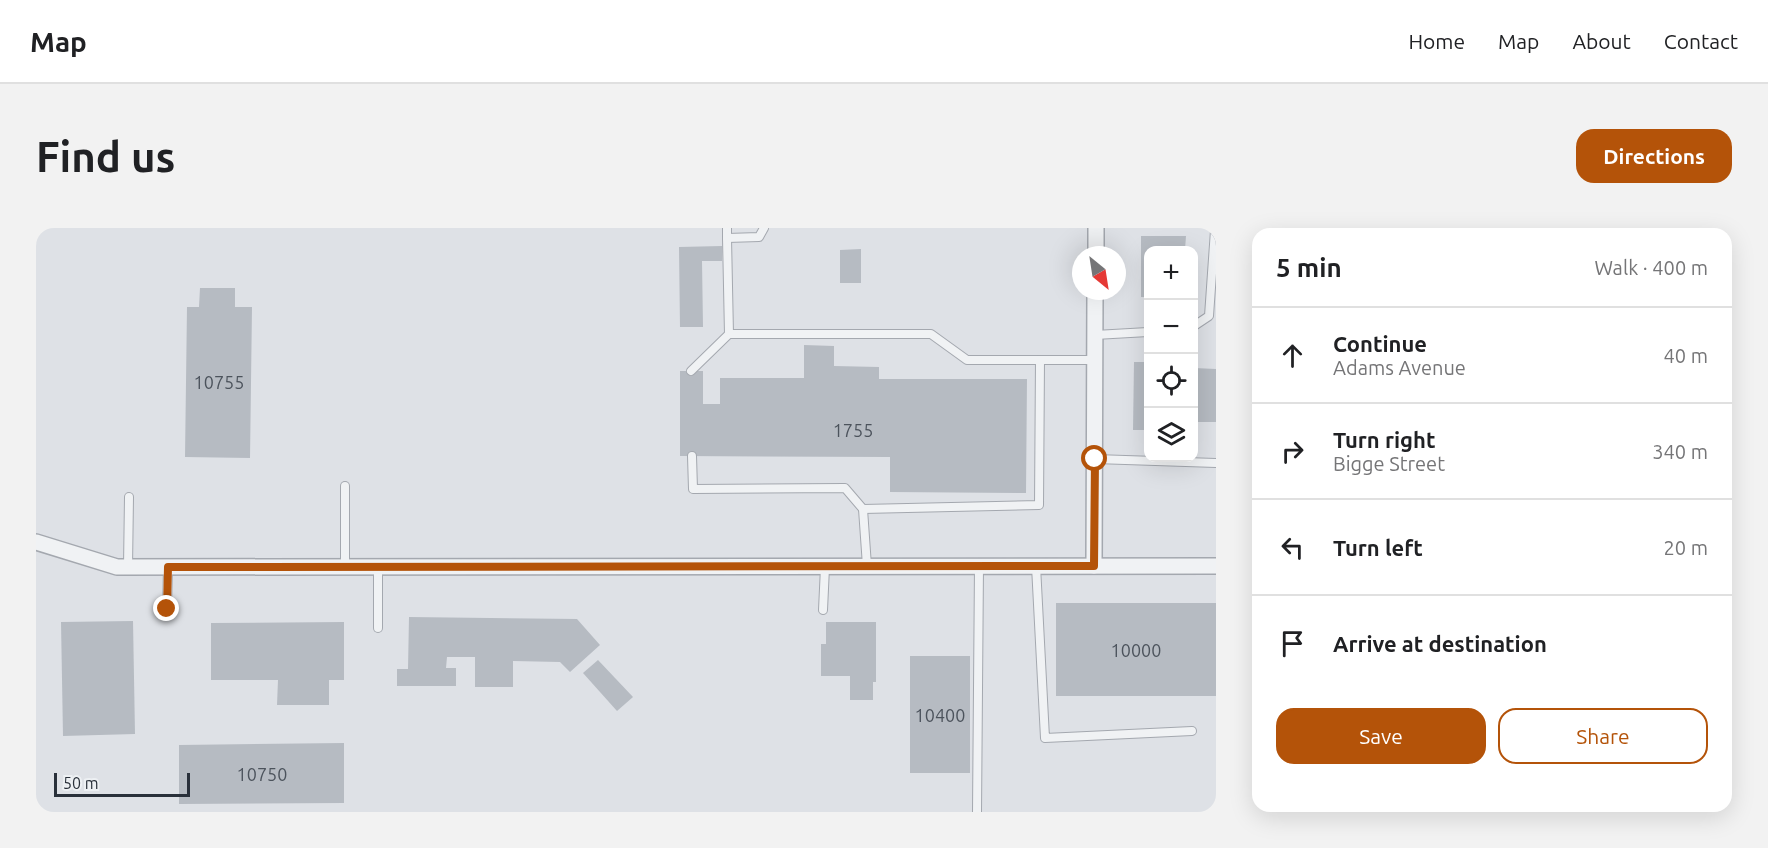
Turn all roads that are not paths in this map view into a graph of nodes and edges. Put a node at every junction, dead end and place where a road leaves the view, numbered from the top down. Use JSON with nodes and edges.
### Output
{"nodes":[{"id":1,"x":727,"y":228,"type":"edge"},
{"id":2,"x":764,"y":228,"type":"edge"},
{"id":3,"x":1096,"y":228,"type":"edge"},
{"id":4,"x":1216,"y":230,"type":"edge"},
{"id":5,"x":727,"y":238,"type":"junction"},
{"id":6,"x":1096,"y":246,"type":"edge"},
{"id":7,"x":1095,"y":300,"type":"edge"},
{"id":8,"x":1198,"y":323,"type":"edge"},
{"id":9,"x":1144,"y":333,"type":"edge"},
{"id":10,"x":729,"y":334,"type":"junction"},
{"id":11,"x":1095,"y":335,"type":"junction"},
{"id":12,"x":1040,"y":360,"type":"junction"},
{"id":13,"x":1095,"y":360,"type":"junction"},
{"id":14,"x":691,"y":371,"type":"dead end"},
{"id":15,"x":692,"y":456,"type":"dead end"},
{"id":16,"x":1095,"y":459,"type":"junction"},
{"id":17,"x":1216,"y":463,"type":"edge"},
{"id":18,"x":345,"y":486,"type":"dead end"},
{"id":19,"x":129,"y":497,"type":"dead end"},
{"id":20,"x":863,"y":509,"type":"junction"},
{"id":21,"x":36,"y":542,"type":"edge"},
{"id":22,"x":867,"y":566,"type":"junction"},
{"id":23,"x":979,"y":566,"type":"junction"},
{"id":24,"x":1036,"y":566,"type":"junction"},
{"id":25,"x":1094,"y":566,"type":"junction"},
{"id":26,"x":1216,"y":566,"type":"edge"},
{"id":27,"x":128,"y":567,"type":"junction"},
{"id":28,"x":168,"y":567,"type":"junction"},
{"id":29,"x":345,"y":567,"type":"junction"},
{"id":30,"x":378,"y":567,"type":"junction"},
{"id":31,"x":825,"y":567,"type":"junction"},
{"id":32,"x":167,"y":609,"type":"dead end"},
{"id":33,"x":824,"y":610,"type":"dead end"},
{"id":34,"x":378,"y":628,"type":"dead end"},
{"id":35,"x":1192,"y":731,"type":"dead end"},
{"id":36,"x":977,"y":812,"type":"edge"}],
"edges":[{"from":1,"to":5,"type":"lane"},
{"from":2,"to":5,"type":"lane"},
{"from":3,"to":6,"type":"street"},
{"from":4,"to":8,"type":"lane"},
{"from":5,"to":10,"type":"lane"},
{"from":7,"to":11,"type":"street"},
{"from":9,"to":11,"type":"lane"},
{"from":10,"to":12,"type":"lane"},
{"from":10,"to":14,"type":"lane"},
{"from":11,"to":13,"type":"street"},
{"from":12,"to":13,"type":"lane"},
{"from":12,"to":20,"type":"lane"},
{"from":13,"to":16,"type":"street"},
{"from":15,"to":20,"type":"lane"},
{"from":16,"to":17,"type":"lane"},
{"from":16,"to":25,"type":"street"},
{"from":18,"to":29,"type":"lane"},
{"from":19,"to":27,"type":"lane"},
{"from":20,"to":22,"type":"lane"},
{"from":21,"to":27,"type":"street"},
{"from":22,"to":23,"type":"street"},
{"from":22,"to":31,"type":"street"},
{"from":23,"to":24,"type":"street"},
{"from":23,"to":36,"type":"lane"},
{"from":24,"to":25,"type":"street"},
{"from":24,"to":35,"type":"lane"},
{"from":25,"to":26,"type":"street"},
{"from":27,"to":28,"type":"street"},
{"from":28,"to":29,"type":"street"},
{"from":28,"to":32,"type":"lane"},
{"from":29,"to":30,"type":"street"},
{"from":30,"to":31,"type":"street"},
{"from":30,"to":34,"type":"lane"},
{"from":31,"to":33,"type":"lane"}]}
